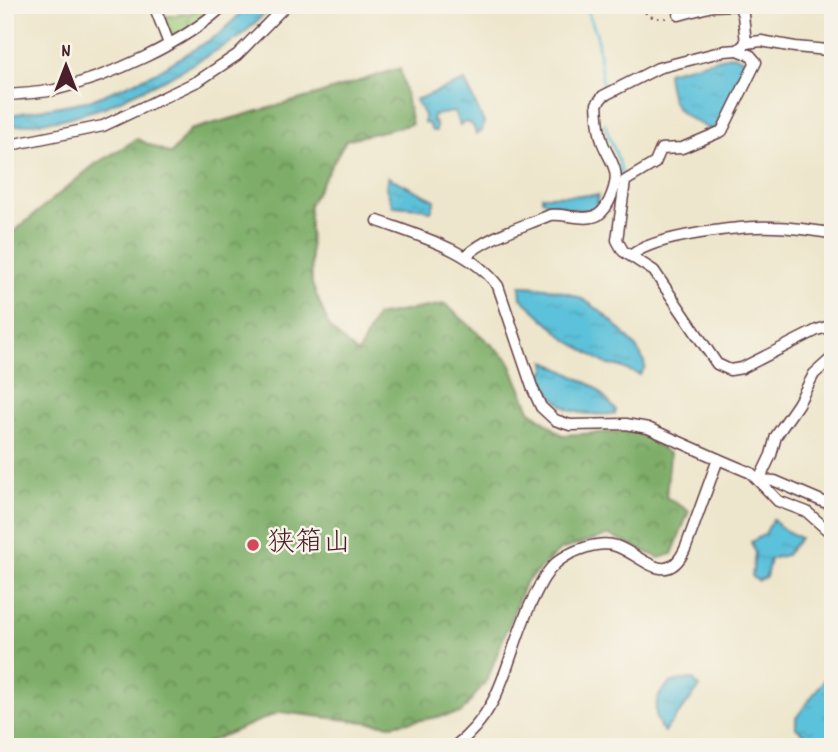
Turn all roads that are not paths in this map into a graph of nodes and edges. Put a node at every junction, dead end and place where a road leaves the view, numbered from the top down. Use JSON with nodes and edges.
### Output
{"nodes":[{"id":1,"x":154,"y":5,"type":"edge"},
{"id":2,"x":224,"y":5,"type":"edge"},
{"id":3,"x":286,"y":5,"type":"edge"},
{"id":4,"x":740,"y":9,"type":"edge"},
{"id":5,"x":679,"y":15,"type":"road end"},
{"id":6,"x":169,"y":44,"type":"junction"},
{"id":7,"x":742,"y":46,"type":"junction"},
{"id":8,"x":830,"y":49,"type":"edge"},
{"id":9,"x":833,"y":61,"type":"edge"},
{"id":10,"x":5,"y":95,"type":"edge"},
{"id":11,"x":5,"y":146,"type":"edge"},
{"id":12,"x":378,"y":221,"type":"dead end"},
{"id":13,"x":833,"y":233,"type":"edge"},
{"id":14,"x":632,"y":255,"type":"junction"},
{"id":15,"x":466,"y":256,"type":"junction"},
{"id":16,"x":833,"y":325,"type":"edge"},
{"id":17,"x":833,"y":357,"type":"edge"},
{"id":18,"x":718,"y":459,"type":"junction"},
{"id":19,"x":759,"y":480,"type":"junction"},
{"id":20,"x":824,"y":502,"type":"dead end"},
{"id":21,"x":833,"y":535,"type":"edge"},
{"id":22,"x":454,"y":747,"type":"edge"}],
"edges":[{"from":1,"to":6,"type":"street"},
{"from":2,"to":6,"type":"street"},
{"from":3,"to":11,"type":"street"},
{"from":4,"to":5,"type":"street"},
{"from":4,"to":7,"type":"street"},
{"from":6,"to":10,"type":"street"},
{"from":7,"to":8,"type":"street"},
{"from":7,"to":14,"type":"street"},
{"from":7,"to":15,"type":"street"},
{"from":8,"to":9,"type":"street"},
{"from":12,"to":15,"type":"street"},
{"from":13,"to":14,"type":"street"},
{"from":14,"to":16,"type":"street"},
{"from":15,"to":18,"type":"street"},
{"from":17,"to":19,"type":"street"},
{"from":18,"to":19,"type":"street"},
{"from":18,"to":22,"type":"street"},
{"from":19,"to":20,"type":"street"},
{"from":19,"to":21,"type":"street"}]}
